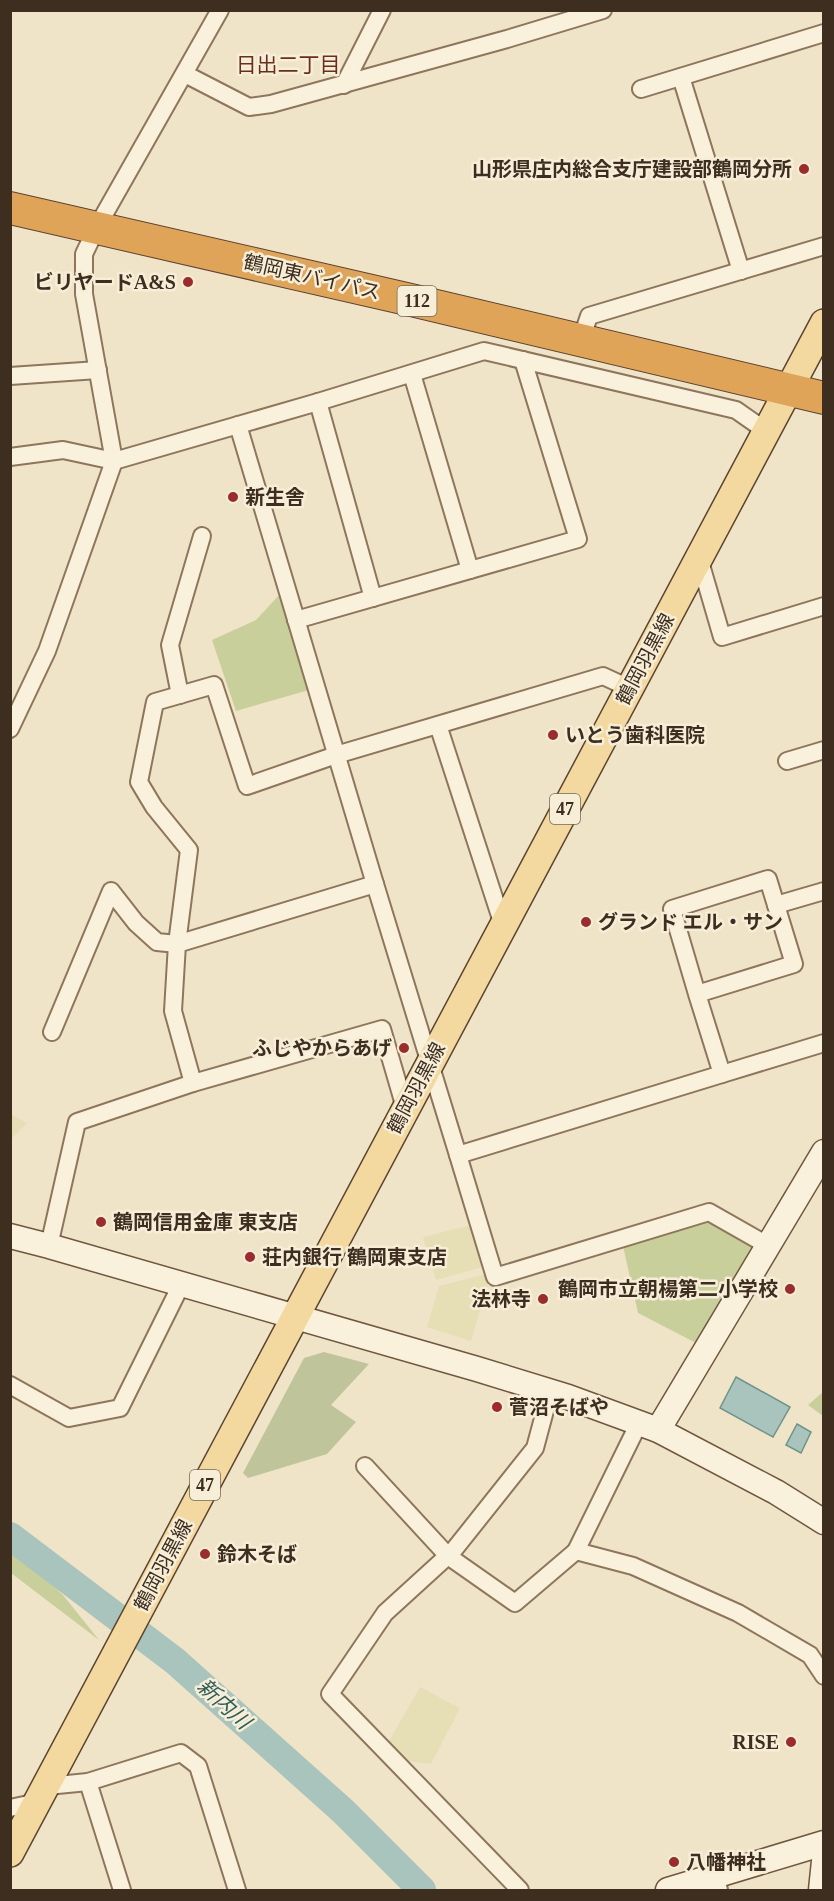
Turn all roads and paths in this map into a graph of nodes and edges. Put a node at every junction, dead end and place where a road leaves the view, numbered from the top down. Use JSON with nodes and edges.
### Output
{"nodes":[{"id":1,"x":220,"y":10,"type":"edge"},
{"id":2,"x":382,"y":10,"type":"edge"},
{"id":3,"x":603,"y":10,"type":"edge"},
{"id":4,"x":582,"y":13,"type":"edge"},
{"id":5,"x":824,"y":33,"type":"edge"},
{"id":6,"x":185,"y":74,"type":"junction"},
{"id":7,"x":681,"y":77,"type":"junction"},
{"id":8,"x":344,"y":85,"type":"junction"},
{"id":9,"x":641,"y":89,"type":"dead end"},
{"id":10,"x":10,"y":208,"type":"edge"},
{"id":11,"x":97,"y":227,"type":"junction"},
{"id":12,"x":824,"y":246,"type":"edge"},
{"id":13,"x":741,"y":271,"type":"junction"},
{"id":14,"x":824,"y":323,"type":"edge"},
{"id":15,"x":581,"y":340,"type":"junction"},
{"id":16,"x":524,"y":360,"type":"junction"},
{"id":17,"x":98,"y":370,"type":"junction"},
{"id":18,"x":412,"y":374,"type":"junction"},
{"id":19,"x":10,"y":376,"type":"edge"},
{"id":20,"x":788,"y":389,"type":"junction"},
{"id":21,"x":824,"y":398,"type":"edge"},
{"id":22,"x":318,"y":402,"type":"junction"},
{"id":23,"x":238,"y":425,"type":"junction"},
{"id":24,"x":766,"y":431,"type":"junction"},
{"id":25,"x":10,"y":457,"type":"edge"},
{"id":26,"x":114,"y":461,"type":"junction"},
{"id":27,"x":202,"y":536,"type":"dead end"},
{"id":28,"x":699,"y":558,"type":"junction"},
{"id":29,"x":470,"y":570,"type":"junction"},
{"id":30,"x":373,"y":598,"type":"junction"},
{"id":31,"x":824,"y":606,"type":"edge"},
{"id":32,"x":296,"y":620,"type":"junction"},
{"id":33,"x":629,"y":688,"type":"junction"},
{"id":34,"x":180,"y":695,"type":"junction"},
{"id":35,"x":438,"y":725,"type":"junction"},
{"id":36,"x":10,"y":729,"type":"edge"},
{"id":37,"x":824,"y":750,"type":"edge"},
{"id":38,"x":336,"y":755,"type":"junction"},
{"id":39,"x":787,"y":761,"type":"dead end"},
{"id":40,"x":375,"y":884,"type":"junction"},
{"id":41,"x":824,"y":891,"type":"edge"},
{"id":42,"x":776,"y":905,"type":"junction"},
{"id":43,"x":503,"y":925,"type":"junction"},
{"id":44,"x":177,"y":944,"type":"junction"},
{"id":45,"x":697,"y":994,"type":"junction"},
{"id":46,"x":52,"y":1032,"type":"dead end"},
{"id":47,"x":824,"y":1043,"type":"edge"},
{"id":48,"x":430,"y":1061,"type":"junction"},
{"id":49,"x":722,"y":1074,"type":"junction"},
{"id":50,"x":193,"y":1083,"type":"junction"},
{"id":51,"x":405,"y":1108,"type":"junction"},
{"id":52,"x":824,"y":1152,"type":"edge"},
{"id":53,"x":458,"y":1155,"type":"junction"},
{"id":54,"x":10,"y":1236,"type":"edge"},
{"id":55,"x":767,"y":1245,"type":"junction"},
{"id":56,"x":49,"y":1246,"type":"junction"},
{"id":57,"x":181,"y":1285,"type":"junction"},
{"id":58,"x":294,"y":1317,"type":"junction"},
{"id":59,"x":10,"y":1385,"type":"edge"},
{"id":60,"x":550,"y":1392,"type":"junction"},
{"id":61,"x":648,"y":1426,"type":"junction"},
{"id":62,"x":365,"y":1466,"type":"dead end"},
{"id":63,"x":824,"y":1522,"type":"edge"},
{"id":64,"x":576,"y":1551,"type":"junction"},
{"id":65,"x":448,"y":1556,"type":"junction"},
{"id":66,"x":824,"y":1676,"type":"edge"},
{"id":67,"x":88,"y":1782,"type":"junction"},
{"id":68,"x":42,"y":1794,"type":"junction"},
{"id":69,"x":10,"y":1808,"type":"edge"},
{"id":70,"x":824,"y":1843,"type":"edge"},
{"id":71,"x":10,"y":1853,"type":"edge"},
{"id":72,"x":824,"y":1861,"type":"edge"},
{"id":73,"x":717,"y":1883,"type":"edge"},
{"id":74,"x":123,"y":1890,"type":"edge"},
{"id":75,"x":237,"y":1890,"type":"edge"},
{"id":76,"x":520,"y":1890,"type":"edge"},
{"id":77,"x":668,"y":1890,"type":"edge"},
{"id":78,"x":821,"y":1890,"type":"edge"}],
"edges":[{"from":1,"to":6,"type":"street"},
{"from":2,"to":8,"type":"street"},
{"from":3,"to":4,"type":"street"},
{"from":4,"to":8,"type":"street"},
{"from":5,"to":7,"type":"street"},
{"from":6,"to":8,"type":"street"},
{"from":6,"to":11,"type":"street"},
{"from":7,"to":9,"type":"street"},
{"from":7,"to":13,"type":"street"},
{"from":10,"to":11,"type":"highway","name":"鶴岡東バイパス","number":"112"},
{"from":11,"to":15,"type":"highway","name":"鶴岡東バイパス","number":"112"},
{"from":11,"to":17,"type":"street"},
{"from":12,"to":13,"type":"street"},
{"from":13,"to":15,"type":"street"},
{"from":14,"to":20,"type":"main road","name":"鶴岡羽黒線","number":"47"},
{"from":15,"to":20,"type":"highway","name":"鶴岡東バイパス","number":"112"},
{"from":16,"to":18,"type":"street"},
{"from":16,"to":24,"type":"street"},
{"from":16,"to":29,"type":"street"},
{"from":17,"to":19,"type":"street"},
{"from":17,"to":26,"type":"street"},
{"from":18,"to":22,"type":"street"},
{"from":18,"to":29,"type":"street"},
{"from":20,"to":21,"type":"highway","name":"鶴岡東バイパス","number":"112"},
{"from":20,"to":24,"type":"main road","name":"鶴岡羽黒線","number":"47"},
{"from":22,"to":23,"type":"street"},
{"from":22,"to":30,"type":"street"},
{"from":23,"to":26,"type":"street"},
{"from":23,"to":32,"type":"street"},
{"from":24,"to":28,"type":"main road","name":"鶴岡羽黒線","number":"47"},
{"from":25,"to":26,"type":"street"},
{"from":26,"to":36,"type":"street"},
{"from":27,"to":34,"type":"street"},
{"from":28,"to":31,"type":"street"},
{"from":28,"to":33,"type":"main road","name":"鶴岡羽黒線","number":"47"},
{"from":29,"to":30,"type":"street"},
{"from":30,"to":32,"type":"street"},
{"from":32,"to":38,"type":"street"},
{"from":33,"to":35,"type":"street"},
{"from":33,"to":43,"type":"main road","name":"鶴岡羽黒線","number":"47"},
{"from":34,"to":38,"type":"street"},
{"from":34,"to":44,"type":"street"},
{"from":35,"to":38,"type":"street"},
{"from":35,"to":43,"type":"street"},
{"from":37,"to":39,"type":"street"},
{"from":38,"to":40,"type":"street"},
{"from":40,"to":44,"type":"street"},
{"from":40,"to":48,"type":"street"},
{"from":41,"to":42,"type":"street"},
{"from":42,"to":45,"type":"street"},
{"from":42,"to":45,"type":"street"},
{"from":43,"to":48,"type":"main road","name":"鶴岡羽黒線","number":"47"},
{"from":44,"to":46,"type":"street"},
{"from":44,"to":50,"type":"street"},
{"from":45,"to":49,"type":"street"},
{"from":47,"to":49,"type":"street"},
{"from":48,"to":51,"type":"main road","name":"鶴岡羽黒線","number":"47"},
{"from":48,"to":53,"type":"street"},
{"from":49,"to":53,"type":"street"},
{"from":50,"to":51,"type":"street"},
{"from":50,"to":56,"type":"street"},
{"from":51,"to":58,"type":"main road","name":"鶴岡羽黒線","number":"47"},
{"from":52,"to":55,"type":"street"},
{"from":53,"to":55,"type":"street"},
{"from":54,"to":56,"type":"street"},
{"from":55,"to":61,"type":"street"},
{"from":56,"to":57,"type":"street"},
{"from":57,"to":58,"type":"street"},
{"from":57,"to":59,"type":"street"},
{"from":58,"to":60,"type":"street"},
{"from":58,"to":68,"type":"main road","name":"鶴岡羽黒線","number":"47"},
{"from":60,"to":61,"type":"street"},
{"from":60,"to":65,"type":"street"},
{"from":61,"to":63,"type":"street"},
{"from":61,"to":64,"type":"street"},
{"from":62,"to":65,"type":"street"},
{"from":64,"to":65,"type":"street"},
{"from":64,"to":66,"type":"street"},
{"from":65,"to":76,"type":"street"},
{"from":67,"to":68,"type":"street"},
{"from":67,"to":74,"type":"street"},
{"from":67,"to":75,"type":"street"},
{"from":68,"to":69,"type":"street"},
{"from":68,"to":71,"type":"main road","name":"鶴岡羽黒線","number":"47"},
{"from":70,"to":73,"type":"street"},
{"from":72,"to":78,"type":"street"},
{"from":73,"to":77,"type":"street"}]}
